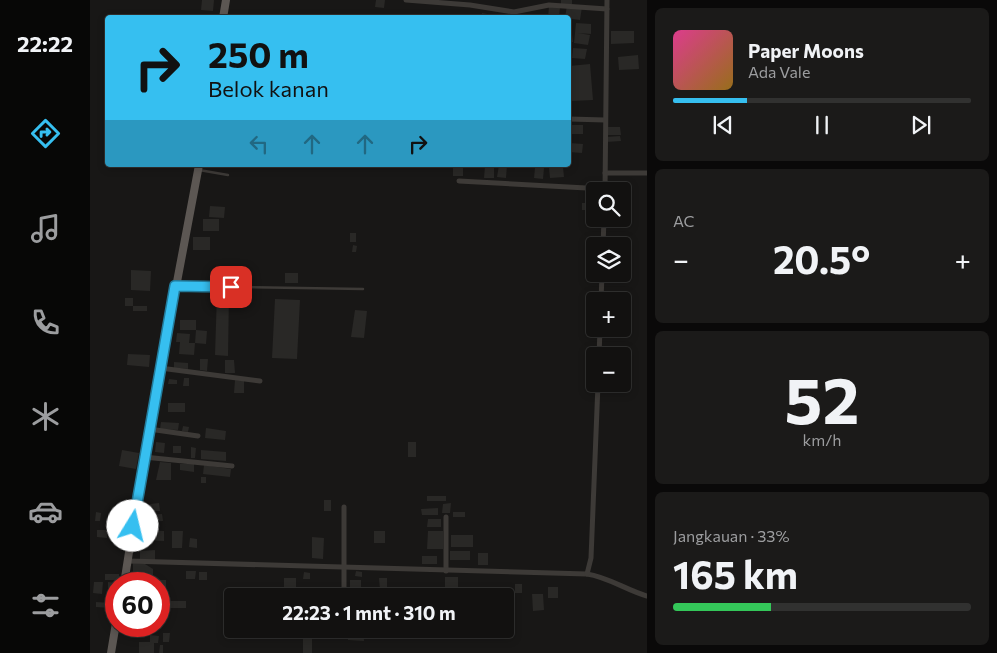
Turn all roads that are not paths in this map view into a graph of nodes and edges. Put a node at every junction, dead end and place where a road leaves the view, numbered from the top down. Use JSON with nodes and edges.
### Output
{"nodes":[{"id":1,"x":226,"y":0,"type":"edge"},
{"id":2,"x":406,"y":0,"type":"edge"},
{"id":3,"x":607,"y":0,"type":"edge"},
{"id":4,"x":607,"y":9,"type":"junction"},
{"id":5,"x":224,"y":15,"type":"edge"},
{"id":6,"x":571,"y":119,"type":"edge"},
{"id":7,"x":605,"y":120,"type":"junction"},
{"id":8,"x":198,"y":168,"type":"edge"},
{"id":9,"x":605,"y":173,"type":"junction"},
{"id":10,"x":647,"y":173,"type":"edge"},
{"id":11,"x":228,"y":175,"type":"dead end"},
{"id":12,"x":459,"y":181,"type":"dead end"},
{"id":13,"x":605,"y":182,"type":"edge"},
{"id":14,"x":586,"y":189,"type":"edge"},
{"id":15,"x":175,"y":286,"type":"junction"},
{"id":16,"x":363,"y":288,"type":"dead end"},
{"id":17,"x":160,"y":368,"type":"junction"},
{"id":18,"x":260,"y":381,"type":"dead end"},
{"id":19,"x":598,"y":392,"type":"edge"},
{"id":20,"x":149,"y":429,"type":"junction"},
{"id":21,"x":198,"y":436,"type":"dead end"},
{"id":22,"x":144,"y":456,"type":"junction"},
{"id":23,"x":232,"y":466,"type":"dead end"},
{"id":24,"x":344,"y":507,"type":"dead end"},
{"id":25,"x":446,"y":517,"type":"dead end"},
{"id":26,"x":128,"y":561,"type":"junction"},
{"id":27,"x":344,"y":568,"type":"junction"},
{"id":28,"x":126,"y":572,"type":"edge"},
{"id":29,"x":446,"y":572,"type":"junction"},
{"id":30,"x":587,"y":574,"type":"junction"},
{"id":31,"x":344,"y":588,"type":"edge"},
{"id":32,"x":647,"y":596,"type":"edge"},
{"id":33,"x":114,"y":637,"type":"edge"},
{"id":34,"x":111,"y":653,"type":"edge"}],
"edges":[{"from":1,"to":5,"type":"main road"},
{"from":2,"to":4,"type":"street"},
{"from":3,"to":4,"type":"street"},
{"from":4,"to":7,"type":"street"},
{"from":6,"to":7,"type":"street"},
{"from":7,"to":9,"type":"street"},
{"from":8,"to":11,"type":"lane"},
{"from":8,"to":15,"type":"main road"},
{"from":9,"to":10,"type":"street"},
{"from":9,"to":13,"type":"street"},
{"from":12,"to":14,"type":"street"},
{"from":15,"to":16,"type":"lane"},
{"from":15,"to":17,"type":"main road"},
{"from":17,"to":18,"type":"street"},
{"from":17,"to":20,"type":"main road"},
{"from":19,"to":30,"type":"street"},
{"from":20,"to":21,"type":"street"},
{"from":20,"to":22,"type":"main road"},
{"from":22,"to":23,"type":"street"},
{"from":22,"to":26,"type":"main road"},
{"from":24,"to":27,"type":"street"},
{"from":25,"to":29,"type":"street"},
{"from":26,"to":27,"type":"street"},
{"from":26,"to":28,"type":"main road"},
{"from":27,"to":29,"type":"street"},
{"from":27,"to":31,"type":"street"},
{"from":29,"to":30,"type":"street"},
{"from":30,"to":32,"type":"street"},
{"from":33,"to":34,"type":"main road"}]}
